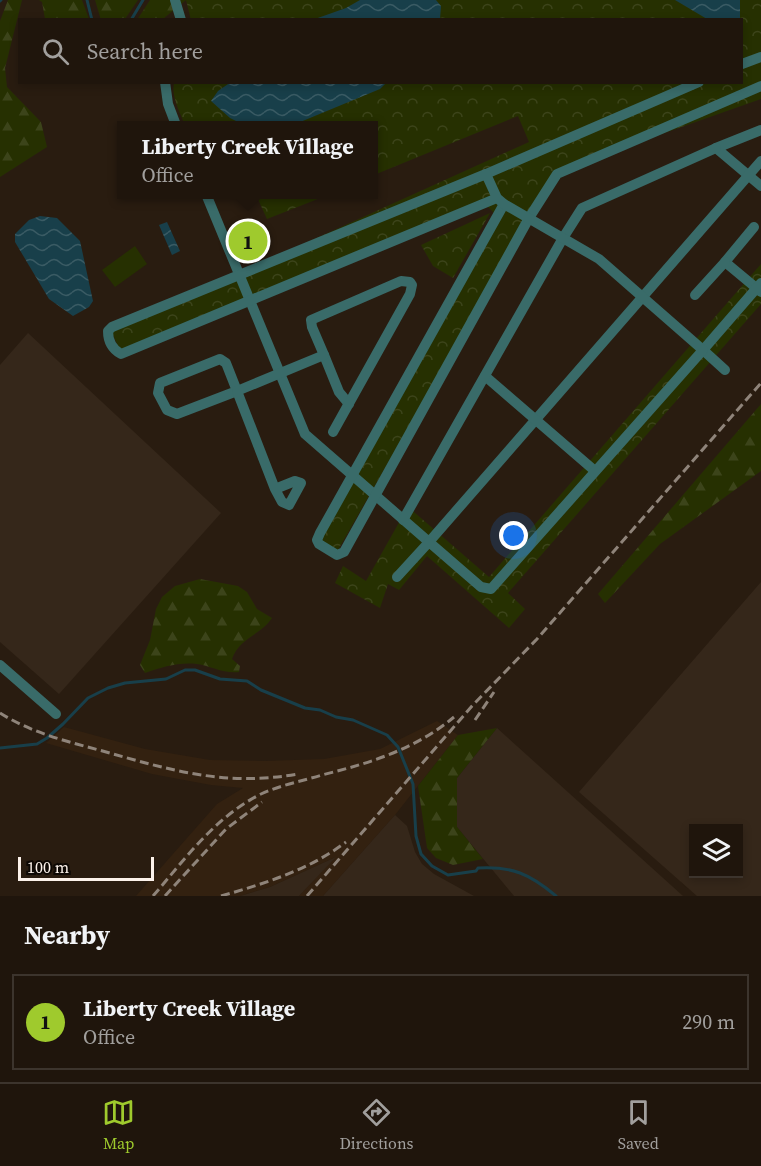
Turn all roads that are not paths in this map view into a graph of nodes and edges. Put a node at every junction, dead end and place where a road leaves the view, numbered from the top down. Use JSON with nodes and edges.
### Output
{"nodes":[{"id":1,"x":175,"y":1,"type":"edge"},
{"id":2,"x":180,"y":18,"type":"edge"},
{"id":3,"x":761,"y":57,"type":"edge"},
{"id":4,"x":743,"y":63,"type":"edge"},
{"id":5,"x":165,"y":84,"type":"edge"},
{"id":6,"x":694,"y":84,"type":"edge"},
{"id":7,"x":761,"y":86,"type":"edge"},
{"id":8,"x":174,"y":121,"type":"edge"},
{"id":9,"x":761,"y":130,"type":"edge"},
{"id":10,"x":716,"y":148,"type":"junction"},
{"id":11,"x":761,"y":161,"type":"edge"},
{"id":12,"x":486,"y":174,"type":"junction"},
{"id":13,"x":748,"y":176,"type":"junction"},
{"id":14,"x":761,"y":186,"type":"edge"},
{"id":15,"x":208,"y":199,"type":"edge"},
{"id":16,"x":500,"y":201,"type":"junction"},
{"id":17,"x":529,"y":218,"type":"junction"},
{"id":18,"x":754,"y":227,"type":"dead end"},
{"id":19,"x":563,"y":238,"type":"junction"},
{"id":20,"x":725,"y":262,"type":"junction"},
{"id":21,"x":238,"y":274,"type":"junction"},
{"id":22,"x":760,"y":288,"type":"edge"},
{"id":23,"x":695,"y":295,"type":"dead end"},
{"id":24,"x":643,"y":297,"type":"junction"},
{"id":25,"x":249,"y":301,"type":"junction"},
{"id":26,"x":703,"y":350,"type":"junction"},
{"id":27,"x":324,"y":355,"type":"junction"},
{"id":28,"x":725,"y":370,"type":"dead end"},
{"id":29,"x":280,"y":374,"type":"junction"},
{"id":30,"x":485,"y":376,"type":"junction"},
{"id":31,"x":237,"y":391,"type":"junction"},
{"id":32,"x":349,"y":404,"type":"junction"},
{"id":33,"x":536,"y":420,"type":"junction"},
{"id":34,"x":333,"y":432,"type":"dead end"},
{"id":35,"x":595,"y":471,"type":"junction"},
{"id":36,"x":352,"y":476,"type":"junction"},
{"id":37,"x":275,"y":489,"type":"dead end"},
{"id":38,"x":375,"y":496,"type":"junction"},
{"id":39,"x":403,"y":520,"type":"junction"},
{"id":40,"x":429,"y":542,"type":"junction"},
{"id":41,"x":397,"y":577,"type":"dead end"},
{"id":42,"x":0,"y":665,"type":"edge"},
{"id":43,"x":56,"y":714,"type":"dead end"}],
"edges":[{"from":1,"to":2,"type":"street"},
{"from":3,"to":4,"type":"street"},
{"from":5,"to":8,"type":"street"},
{"from":6,"to":12,"type":"street"},
{"from":7,"to":17,"type":"street"},
{"from":9,"to":10,"type":"street"},
{"from":10,"to":13,"type":"street"},
{"from":10,"to":19,"type":"street"},
{"from":11,"to":13,"type":"street"},
{"from":12,"to":16,"type":"street"},
{"from":12,"to":21,"type":"street"},
{"from":13,"to":14,"type":"street"},
{"from":13,"to":24,"type":"street"},
{"from":15,"to":21,"type":"street"},
{"from":16,"to":17,"type":"street"},
{"from":16,"to":25,"type":"street"},
{"from":16,"to":36,"type":"street"},
{"from":17,"to":19,"type":"street"},
{"from":17,"to":38,"type":"street"},
{"from":18,"to":20,"type":"street"},
{"from":19,"to":24,"type":"street"},
{"from":19,"to":30,"type":"street"},
{"from":20,"to":22,"type":"street"},
{"from":20,"to":23,"type":"street"},
{"from":21,"to":25,"type":"street"},
{"from":21,"to":25,"type":"street"},
{"from":22,"to":26,"type":"street"},
{"from":24,"to":26,"type":"street"},
{"from":24,"to":33,"type":"street"},
{"from":25,"to":29,"type":"street"},
{"from":26,"to":28,"type":"street"},
{"from":26,"to":35,"type":"street"},
{"from":27,"to":29,"type":"street"},
{"from":27,"to":32,"type":"street"},
{"from":27,"to":32,"type":"street"},
{"from":29,"to":31,"type":"street"},
{"from":29,"to":36,"type":"street"},
{"from":30,"to":33,"type":"street"},
{"from":30,"to":39,"type":"street"},
{"from":31,"to":31,"type":"street"},
{"from":31,"to":37,"type":"street"},
{"from":32,"to":34,"type":"street"},
{"from":33,"to":35,"type":"street"},
{"from":33,"to":40,"type":"street"},
{"from":35,"to":40,"type":"street"},
{"from":36,"to":38,"type":"street"},
{"from":36,"to":38,"type":"street"},
{"from":38,"to":39,"type":"street"},
{"from":39,"to":40,"type":"street"},
{"from":40,"to":41,"type":"street"},
{"from":42,"to":43,"type":"street"}]}
